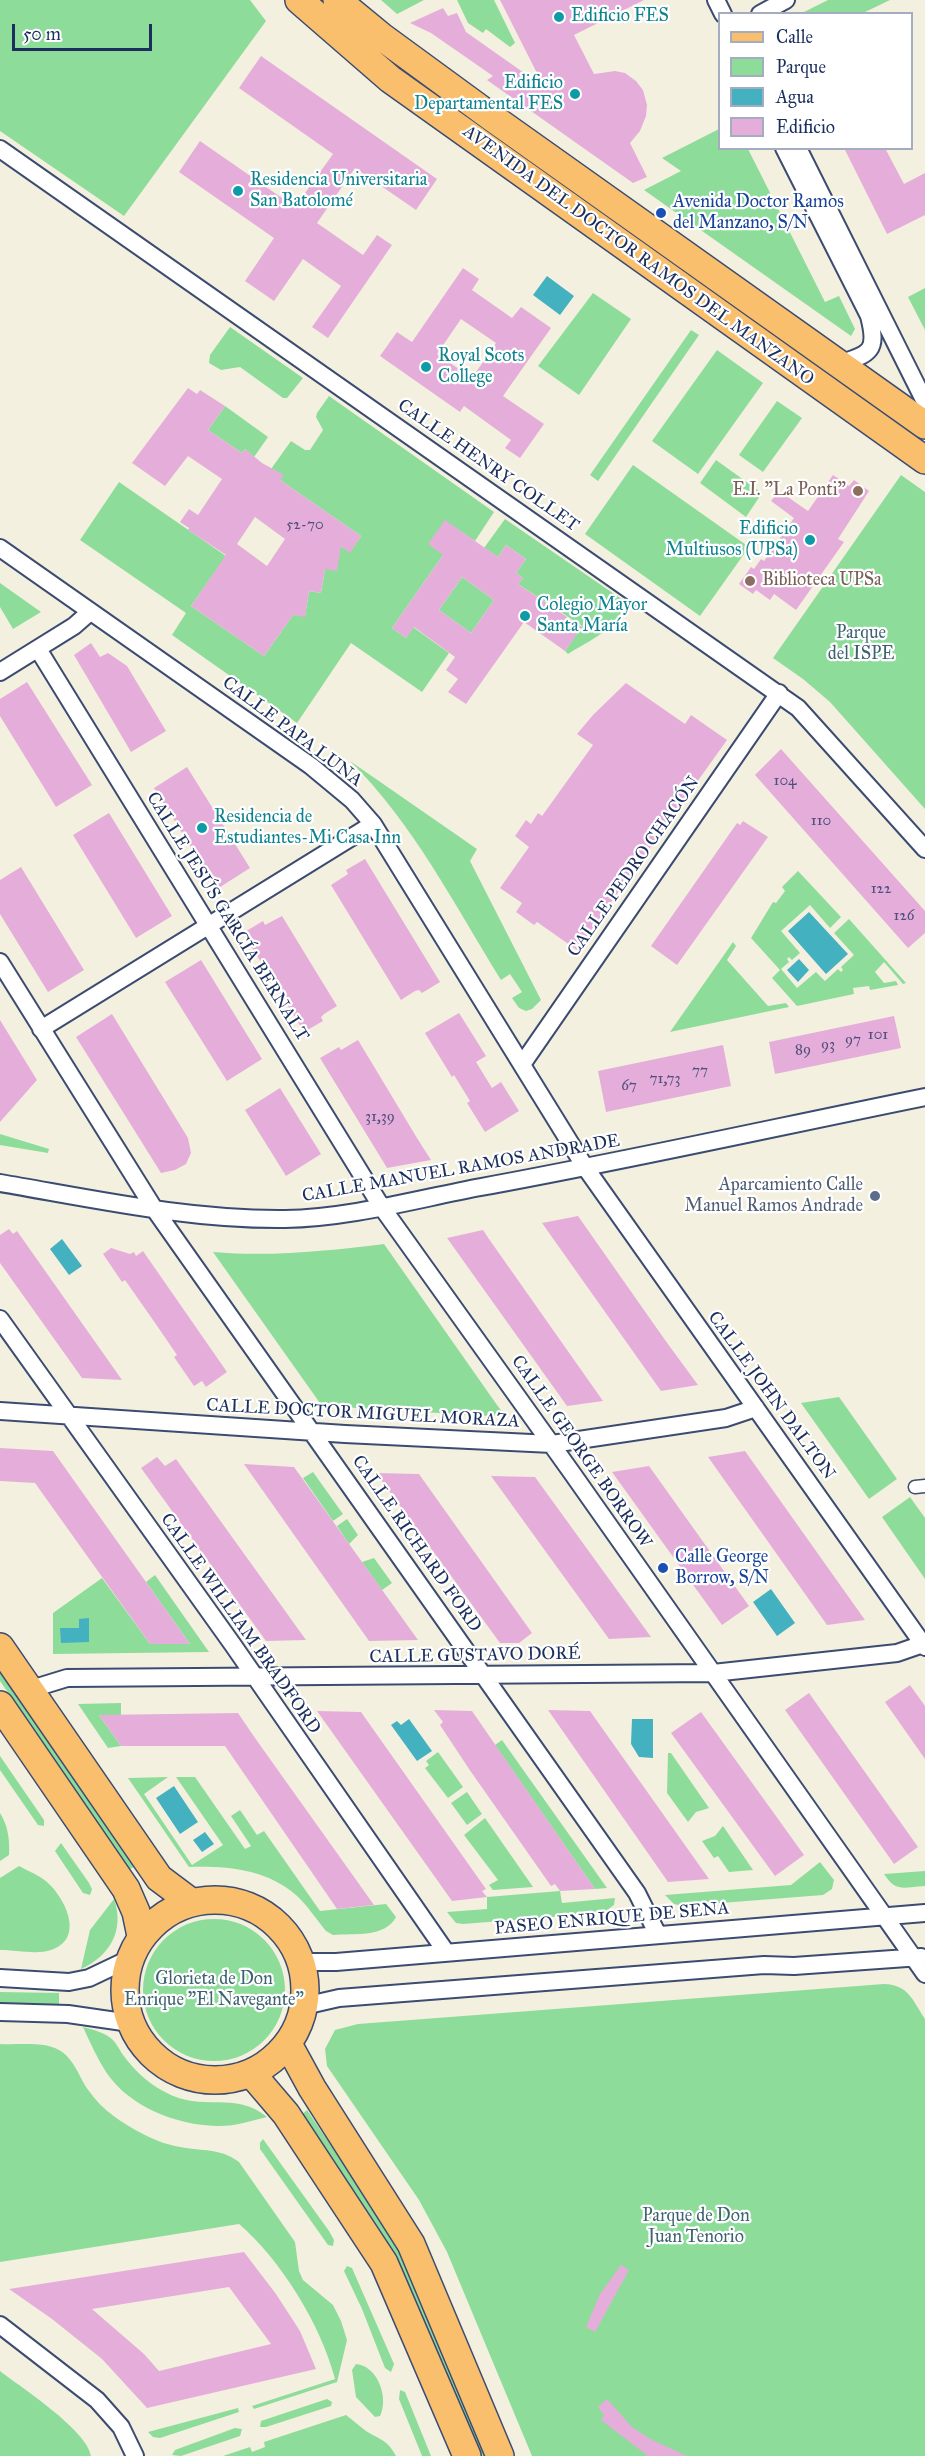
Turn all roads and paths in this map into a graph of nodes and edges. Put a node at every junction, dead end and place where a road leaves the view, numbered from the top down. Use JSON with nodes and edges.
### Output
{"nodes":[{"id":1,"x":299,"y":0,"type":"edge"},
{"id":2,"x":337,"y":0,"type":"edge"},
{"id":3,"x":786,"y":0,"type":"edge"},
{"id":4,"x":764,"y":12,"type":"edge"},
{"id":5,"x":0,"y":149,"type":"edge"},
{"id":6,"x":785,"y":150,"type":"edge"},
{"id":7,"x":799,"y":150,"type":"edge"},
{"id":8,"x":838,"y":364,"type":"junction"},
{"id":9,"x":925,"y":402,"type":"edge"},
{"id":10,"x":925,"y":425,"type":"edge"},
{"id":11,"x":925,"y":460,"type":"edge"},
{"id":12,"x":0,"y":548,"type":"edge"},
{"id":13,"x":90,"y":612,"type":"junction"},
{"id":14,"x":38,"y":649,"type":"junction"},
{"id":15,"x":0,"y":672,"type":"edge"},
{"id":16,"x":779,"y":693,"type":"junction"},
{"id":17,"x":373,"y":824,"type":"junction"},
{"id":18,"x":925,"y":849,"type":"edge"},
{"id":19,"x":209,"y":926,"type":"junction"},
{"id":20,"x":0,"y":962,"type":"edge"},
{"id":21,"x":41,"y":1029,"type":"junction"},
{"id":22,"x":523,"y":1063,"type":"junction"},
{"id":23,"x":925,"y":1097,"type":"edge"},
{"id":24,"x":585,"y":1167,"type":"junction"},
{"id":25,"x":0,"y":1183,"type":"edge"},
{"id":26,"x":381,"y":1206,"type":"junction"},
{"id":27,"x":154,"y":1210,"type":"junction"},
{"id":28,"x":0,"y":1319,"type":"edge"},
{"id":29,"x":756,"y":1408,"type":"junction"},
{"id":30,"x":0,"y":1411,"type":"edge"},
{"id":31,"x":67,"y":1416,"type":"junction"},
{"id":32,"x":310,"y":1431,"type":"junction"},
{"id":33,"x":552,"y":1444,"type":"junction"},
{"id":34,"x":924,"y":1646,"type":"edge"},
{"id":35,"x":0,"y":1647,"type":"edge"},
{"id":36,"x":713,"y":1673,"type":"junction"},
{"id":37,"x":484,"y":1675,"type":"junction"},
{"id":38,"x":254,"y":1678,"type":"junction"},
{"id":39,"x":28,"y":1690,"type":"junction"},
{"id":40,"x":0,"y":1705,"type":"edge"},
{"id":41,"x":190,"y":1902,"type":"junction"},
{"id":42,"x":925,"y":1913,"type":"edge"},
{"id":43,"x":885,"y":1917,"type":"junction"},
{"id":44,"x":658,"y":1935,"type":"junction"},
{"id":45,"x":141,"y":1936,"type":"junction"},
{"id":46,"x":446,"y":1952,"type":"junction"},
{"id":47,"x":919,"y":1957,"type":"edge"},
{"id":48,"x":129,"y":1959,"type":"junction"},
{"id":49,"x":301,"y":1962,"type":"junction"},
{"id":50,"x":925,"y":1974,"type":"edge"},
{"id":51,"x":0,"y":1978,"type":"edge"},
{"id":52,"x":304,"y":2006,"type":"junction"},
{"id":53,"x":0,"y":2012,"type":"edge"},
{"id":54,"x":130,"y":2023,"type":"junction"},
{"id":55,"x":288,"y":2044,"type":"junction"},
{"id":56,"x":251,"y":2073,"type":"junction"},
{"id":57,"x":0,"y":2325,"type":"edge"},
{"id":58,"x":135,"y":2456,"type":"edge"},
{"id":59,"x":467,"y":2456,"type":"edge"},
{"id":60,"x":501,"y":2456,"type":"edge"}],
"edges":[{"from":1,"to":11,"type":"main road","name":"AVENIDA DEL DOCTOR RAMOS DEL MANZANO"},
{"from":2,"to":8,"type":"main road","name":"AVENIDA DEL DOCTOR RAMOS DEL MANZANO"},
{"from":3,"to":4,"type":"street"},
{"from":5,"to":16,"type":"street","name":"CALLE HENRY COLLET"},
{"from":6,"to":8,"type":"street"},
{"from":7,"to":9,"type":"street"},
{"from":8,"to":10,"type":"main road","name":"AVENIDA DEL DOCTOR RAMOS DEL MANZANO"},
{"from":12,"to":13,"type":"street","name":"CALLE PAPA LUNA"},
{"from":13,"to":14,"type":"street"},
{"from":13,"to":17,"type":"street","name":"CALLE PAPA LUNA"},
{"from":14,"to":15,"type":"street"},
{"from":14,"to":19,"type":"street","name":"CALLE JESÚS GARCÍA BERNALT"},
{"from":16,"to":18,"type":"street","name":"CALLE HENRY COLLET"},
{"from":16,"to":22,"type":"street","name":"CALLE PEDRO CHACÓN"},
{"from":17,"to":19,"type":"street"},
{"from":17,"to":22,"type":"street","name":"CALLE PAPA LUNA"},
{"from":19,"to":21,"type":"street"},
{"from":19,"to":26,"type":"street","name":"CALLE JESÚS GARCÍA BERNALT"},
{"from":20,"to":21,"type":"street","name":"CALLE RICHARD FORD"},
{"from":21,"to":27,"type":"street","name":"CALLE RICHARD FORD"},
{"from":22,"to":24,"type":"street","name":"CALLE PAPA LUNA"},
{"from":23,"to":24,"type":"street","name":"CALLE MANUEL RAMOS ANDRADE"},
{"from":24,"to":26,"type":"street","name":"CALLE MANUEL RAMOS ANDRADE"},
{"from":24,"to":29,"type":"street","name":"CALLE JOHN DALTON"},
{"from":25,"to":27,"type":"street","name":"CALLE MANUEL RAMOS ANDRADE"},
{"from":26,"to":27,"type":"street","name":"CALLE MANUEL RAMOS ANDRADE"},
{"from":26,"to":33,"type":"street","name":"CALLE GEORGE BORROW"},
{"from":27,"to":32,"type":"street","name":"CALLE RICHARD FORD"},
{"from":28,"to":31,"type":"street","name":"CALLE WILLIAM BRADFORD"},
{"from":29,"to":33,"type":"street","name":"CALLE DOCTOR MIGUEL MORAZA"},
{"from":29,"to":34,"type":"street","name":"CALLE JOHN DALTON"},
{"from":30,"to":31,"type":"street","name":"CALLE DOCTOR MIGUEL MORAZA"},
{"from":31,"to":32,"type":"street","name":"CALLE DOCTOR MIGUEL MORAZA"},
{"from":31,"to":38,"type":"street","name":"CALLE WILLIAM BRADFORD"},
{"from":32,"to":33,"type":"street","name":"CALLE DOCTOR MIGUEL MORAZA"},
{"from":32,"to":37,"type":"street","name":"CALLE RICHARD FORD"},
{"from":33,"to":36,"type":"street","name":"CALLE GEORGE BORROW"},
{"from":34,"to":36,"type":"street","name":"CALLE GUSTAVO DORÉ"},
{"from":35,"to":39,"type":"main road"},
{"from":36,"to":37,"type":"street","name":"CALLE GUSTAVO DORÉ"},
{"from":36,"to":43,"type":"street","name":"CALLE GEORGE BORROW"},
{"from":37,"to":38,"type":"street","name":"CALLE GUSTAVO DORÉ"},
{"from":37,"to":44,"type":"street","name":"CALLE RICHARD FORD"},
{"from":38,"to":39,"type":"street","name":"CALLE GUSTAVO DORÉ"},
{"from":38,"to":46,"type":"street","name":"CALLE WILLIAM BRADFORD"},
{"from":39,"to":41,"type":"main road"},
{"from":40,"to":45,"type":"main road"},
{"from":41,"to":45,"type":"main road"},
{"from":41,"to":49,"type":"main road"},
{"from":42,"to":43,"type":"street","name":"PASEO ENRIQUE DE SENA"},
{"from":43,"to":44,"type":"street","name":"PASEO ENRIQUE DE SENA"},
{"from":43,"to":47,"type":"street","name":"CALLE GEORGE BORROW"},
{"from":44,"to":46,"type":"street","name":"PASEO ENRIQUE DE SENA"},
{"from":45,"to":48,"type":"main road"},
{"from":46,"to":49,"type":"street","name":"PASEO ENRIQUE DE SENA"},
{"from":47,"to":50,"type":"street","name":"CALLE GEORGE BORROW"},
{"from":47,"to":52,"type":"street"},
{"from":48,"to":51,"type":"street"},
{"from":48,"to":54,"type":"main road"},
{"from":49,"to":52,"type":"main road"},
{"from":52,"to":55,"type":"main road"},
{"from":53,"to":54,"type":"street"},
{"from":54,"to":56,"type":"main road"},
{"from":55,"to":56,"type":"main road"},
{"from":55,"to":60,"type":"main road"},
{"from":56,"to":59,"type":"main road"},
{"from":57,"to":58,"type":"street"}]}
